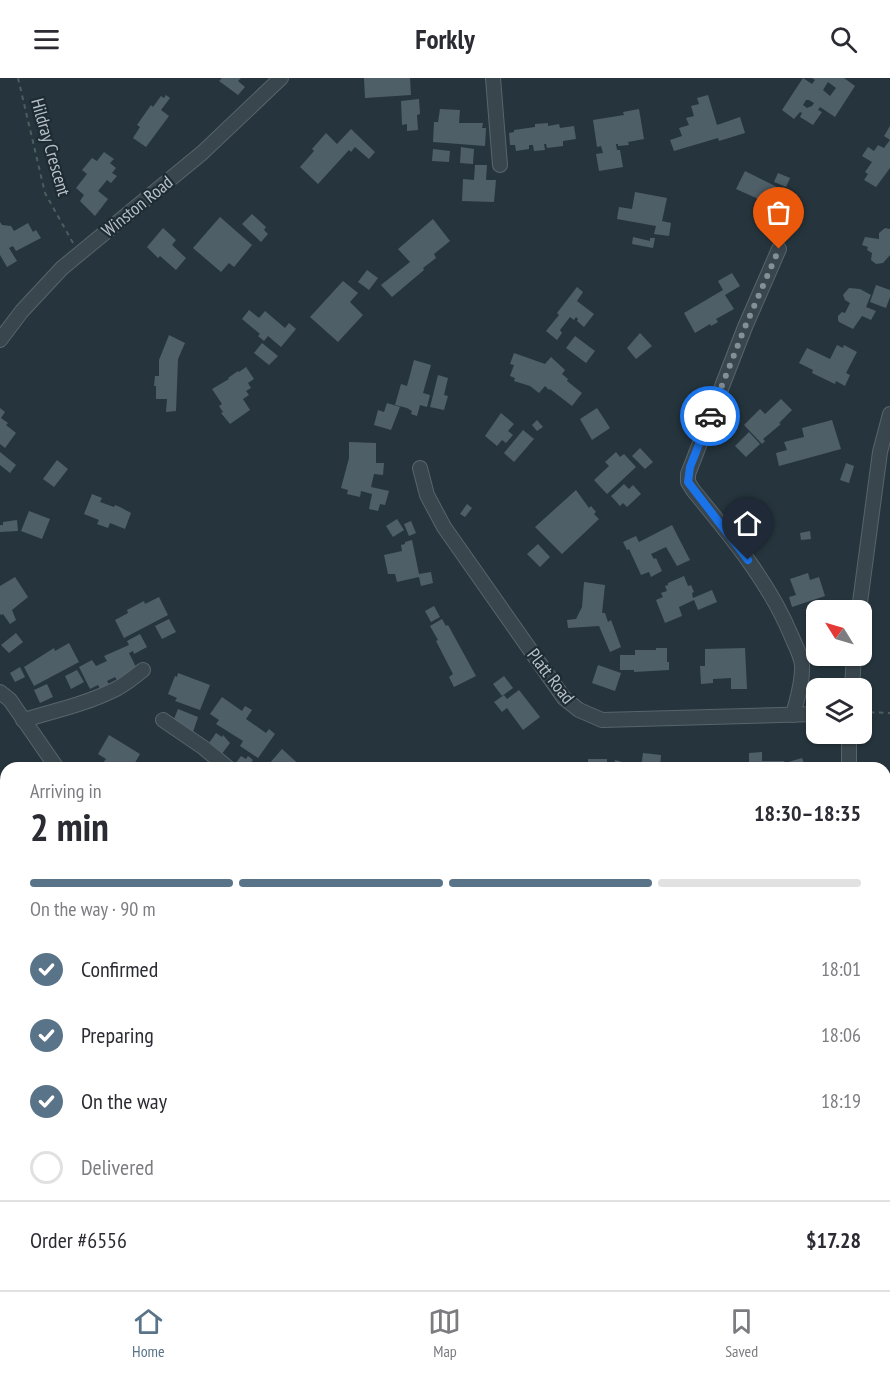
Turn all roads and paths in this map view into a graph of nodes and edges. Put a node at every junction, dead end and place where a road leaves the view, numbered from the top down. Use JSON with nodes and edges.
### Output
{"nodes":[{"id":1,"x":18,"y":78,"type":"edge"},
{"id":2,"x":281,"y":78,"type":"edge"},
{"id":3,"x":493,"y":78,"type":"edge"},
{"id":4,"x":500,"y":165,"type":"dead end"},
{"id":5,"x":779,"y":249,"type":"dead end"},
{"id":6,"x":79,"y":253,"type":"junction"},
{"id":7,"x":0,"y":340,"type":"edge"},
{"id":8,"x":890,"y":414,"type":"edge"},
{"id":9,"x":420,"y":468,"type":"dead end"},
{"id":10,"x":860,"y":600,"type":"edge"},
{"id":11,"x":142,"y":670,"type":"dead end"},
{"id":12,"x":0,"y":692,"type":"edge"},
{"id":13,"x":872,"y":712,"type":"edge"},
{"id":14,"x":890,"y":713,"type":"edge"},
{"id":15,"x":806,"y":714,"type":"edge"},
{"id":16,"x":793,"y":715,"type":"junction"},
{"id":17,"x":23,"y":720,"type":"junction"},
{"id":18,"x":163,"y":720,"type":"dead end"},
{"id":19,"x":849,"y":744,"type":"edge"},
{"id":20,"x":53,"y":762,"type":"edge"},
{"id":21,"x":221,"y":762,"type":"edge"},
{"id":22,"x":849,"y":762,"type":"edge"}],
"edges":[{"from":1,"to":6,"type":"path","name":"Hildray Crescent"},
{"from":2,"to":6,"type":"street","name":"Winston Road"},
{"from":3,"to":4,"type":"street"},
{"from":5,"to":16,"type":"street"},
{"from":6,"to":7,"type":"street","name":"Winston Road"},
{"from":8,"to":10,"type":"street"},
{"from":9,"to":16,"type":"street","name":"Platt Road"},
{"from":11,"to":17,"type":"street"},
{"from":12,"to":17,"type":"street"},
{"from":13,"to":14,"type":"path"},
{"from":15,"to":16,"type":"street","name":"Platt Road"},
{"from":17,"to":20,"type":"street"},
{"from":18,"to":21,"type":"street"},
{"from":19,"to":22,"type":"street"}]}
